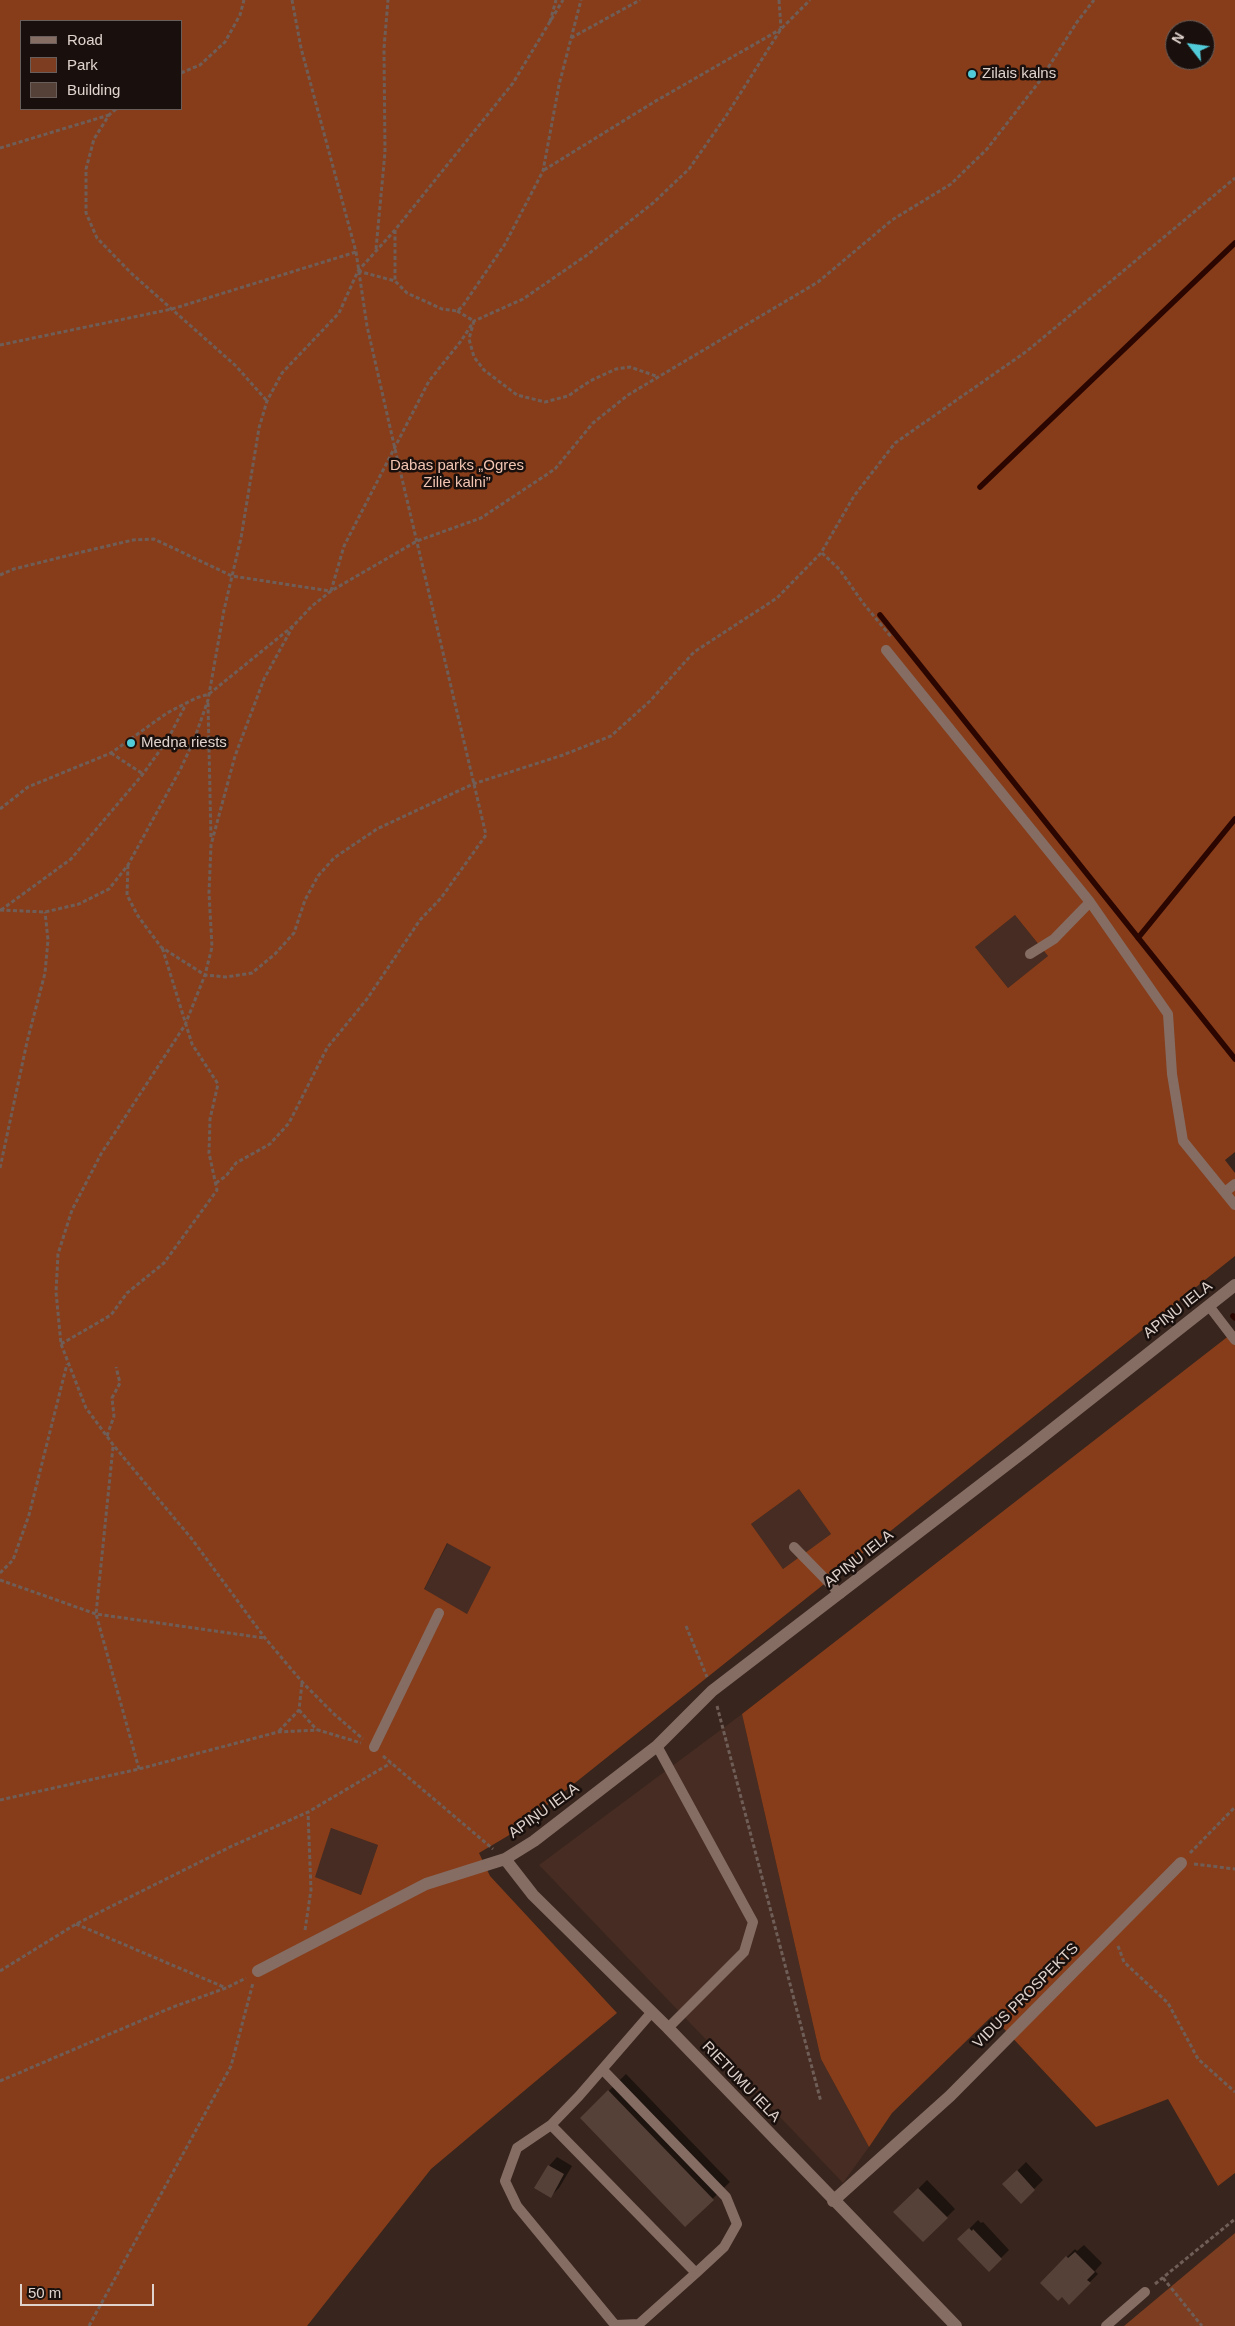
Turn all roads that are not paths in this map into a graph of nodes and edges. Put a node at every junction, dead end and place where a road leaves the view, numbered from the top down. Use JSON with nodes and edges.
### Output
{"nodes":[{"id":1,"x":886,"y":650,"type":"dead end"},
{"id":2,"x":1090,"y":902,"type":"junction"},
{"id":3,"x":1030,"y":954,"type":"dead end"},
{"id":4,"x":1235,"y":1184,"type":"edge"},
{"id":5,"x":1225,"y":1192,"type":"junction"},
{"id":6,"x":1235,"y":1205,"type":"edge"},
{"id":7,"x":1235,"y":1285,"type":"edge"},
{"id":8,"x":1209,"y":1306,"type":"junction"},
{"id":9,"x":1235,"y":1340,"type":"edge"},
{"id":10,"x":794,"y":1547,"type":"dead end"},
{"id":11,"x":840,"y":1594,"type":"junction"},
{"id":12,"x":439,"y":1613,"type":"dead end"},
{"id":13,"x":657,"y":1746,"type":"junction"},
{"id":14,"x":374,"y":1747,"type":"road end"},
{"id":15,"x":505,"y":1859,"type":"junction"},
{"id":16,"x":1181,"y":1863,"type":"road end"},
{"id":17,"x":258,"y":1971,"type":"road end"},
{"id":18,"x":651,"y":2013,"type":"junction"},
{"id":19,"x":668,"y":2028,"type":"junction"},
{"id":20,"x":603,"y":2070,"type":"junction"},
{"id":21,"x":550,"y":2125,"type":"junction"},
{"id":22,"x":833,"y":2201,"type":"junction"},
{"id":23,"x":696,"y":2272,"type":"junction"},
{"id":24,"x":1145,"y":2292,"type":"road end"},
{"id":25,"x":956,"y":2326,"type":"edge"},
{"id":26,"x":1106,"y":2326,"type":"edge"}],
"edges":[{"from":1,"to":2,"type":"lane"},
{"from":2,"to":3,"type":"lane"},
{"from":2,"to":5,"type":"lane"},
{"from":4,"to":5,"type":"lane"},
{"from":5,"to":6,"type":"lane"},
{"from":7,"to":8,"type":"street","name":"APIŅU IELA"},
{"from":8,"to":9,"type":"lane"},
{"from":8,"to":11,"type":"street","name":"APIŅU IELA"},
{"from":10,"to":11,"type":"lane"},
{"from":11,"to":13,"type":"street","name":"APIŅU IELA"},
{"from":12,"to":14,"type":"lane"},
{"from":13,"to":15,"type":"street","name":"APIŅU IELA"},
{"from":13,"to":19,"type":"lane"},
{"from":15,"to":17,"type":"street","name":"APIŅU IELA"},
{"from":15,"to":18,"type":"street","name":"RIETUMU IELA"},
{"from":16,"to":22,"type":"street","name":"VIDUS PROSPEKTS"},
{"from":18,"to":19,"type":"street","name":"RIETUMU IELA"},
{"from":18,"to":20,"type":"lane"},
{"from":19,"to":22,"type":"street","name":"RIETUMU IELA"},
{"from":20,"to":21,"type":"lane"},
{"from":20,"to":23,"type":"lane"},
{"from":21,"to":23,"type":"lane"},
{"from":21,"to":23,"type":"lane"},
{"from":22,"to":25,"type":"street","name":"RIETUMU IELA"},
{"from":24,"to":26,"type":"lane"}]}
